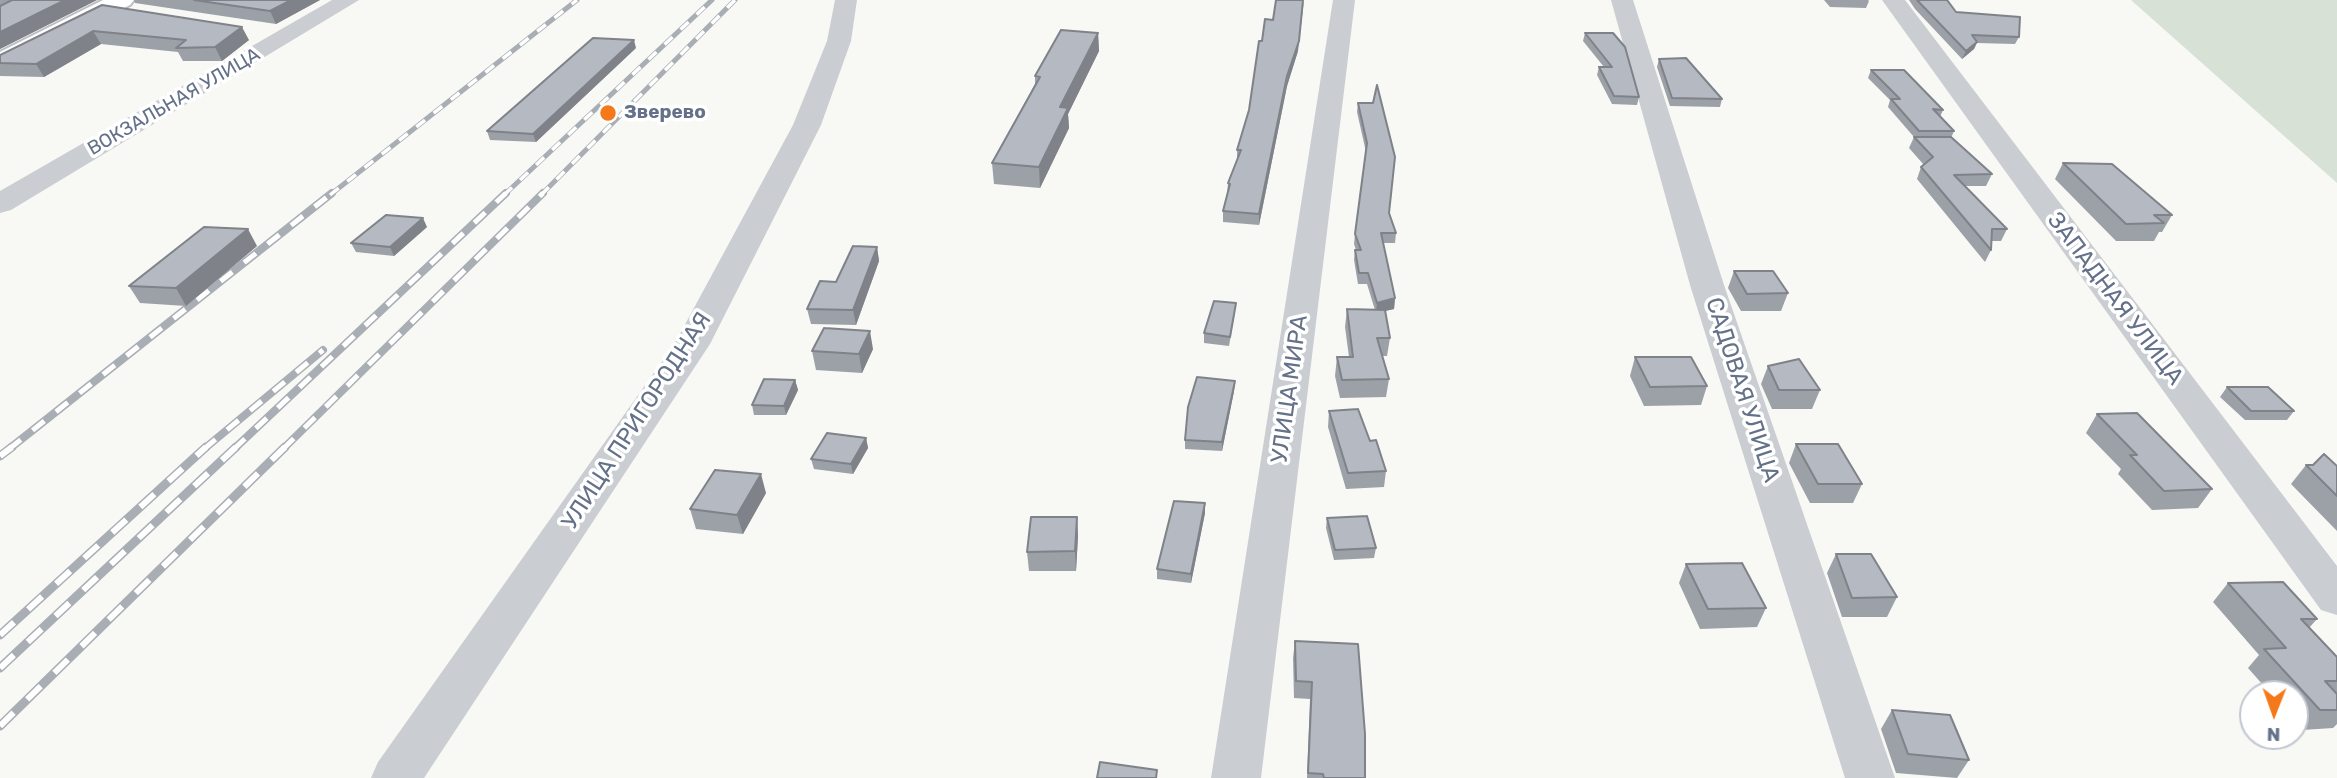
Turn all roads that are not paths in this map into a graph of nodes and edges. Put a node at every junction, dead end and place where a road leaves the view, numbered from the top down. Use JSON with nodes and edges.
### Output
{"nodes":[{"id":1,"x":348,"y":0,"type":"edge"},
{"id":2,"x":846,"y":0,"type":"edge"},
{"id":3,"x":1343,"y":0,"type":"edge"},
{"id":4,"x":1622,"y":0,"type":"edge"},
{"id":5,"x":1894,"y":0,"type":"edge"},
{"id":6,"x":114,"y":4,"type":"edge"},
{"id":7,"x":145,"y":14,"type":"edge"},
{"id":8,"x":248,"y":30,"type":"dead end"},
{"id":9,"x":286,"y":36,"type":"junction"},
{"id":10,"x":0,"y":62,"type":"edge"},
{"id":11,"x":0,"y":204,"type":"edge"},
{"id":12,"x":2337,"y":598,"type":"edge"},
{"id":13,"x":396,"y":778,"type":"edge"},
{"id":14,"x":1236,"y":778,"type":"edge"},
{"id":15,"x":1870,"y":778,"type":"edge"}],
"edges":[{"from":1,"to":9,"type":"street","name":"ВОКЗАЛЬНАЯ УЛИЦА"},
{"from":2,"to":13,"type":"street","name":"УЛИЦА ПРИГОРОДНАЯ"},
{"from":3,"to":14,"type":"street","name":"УЛИЦА МИРА"},
{"from":4,"to":15,"type":"street","name":"САДОВАЯ УЛИЦА"},
{"from":5,"to":12,"type":"street","name":"ЗАПАДНАЯ УЛИЦА"},
{"from":6,"to":7,"type":"street"},
{"from":6,"to":10,"type":"main road"},
{"from":8,"to":9,"type":"street"},
{"from":9,"to":11,"type":"street","name":"ВОКЗАЛЬНАЯ УЛИЦА"}]}
